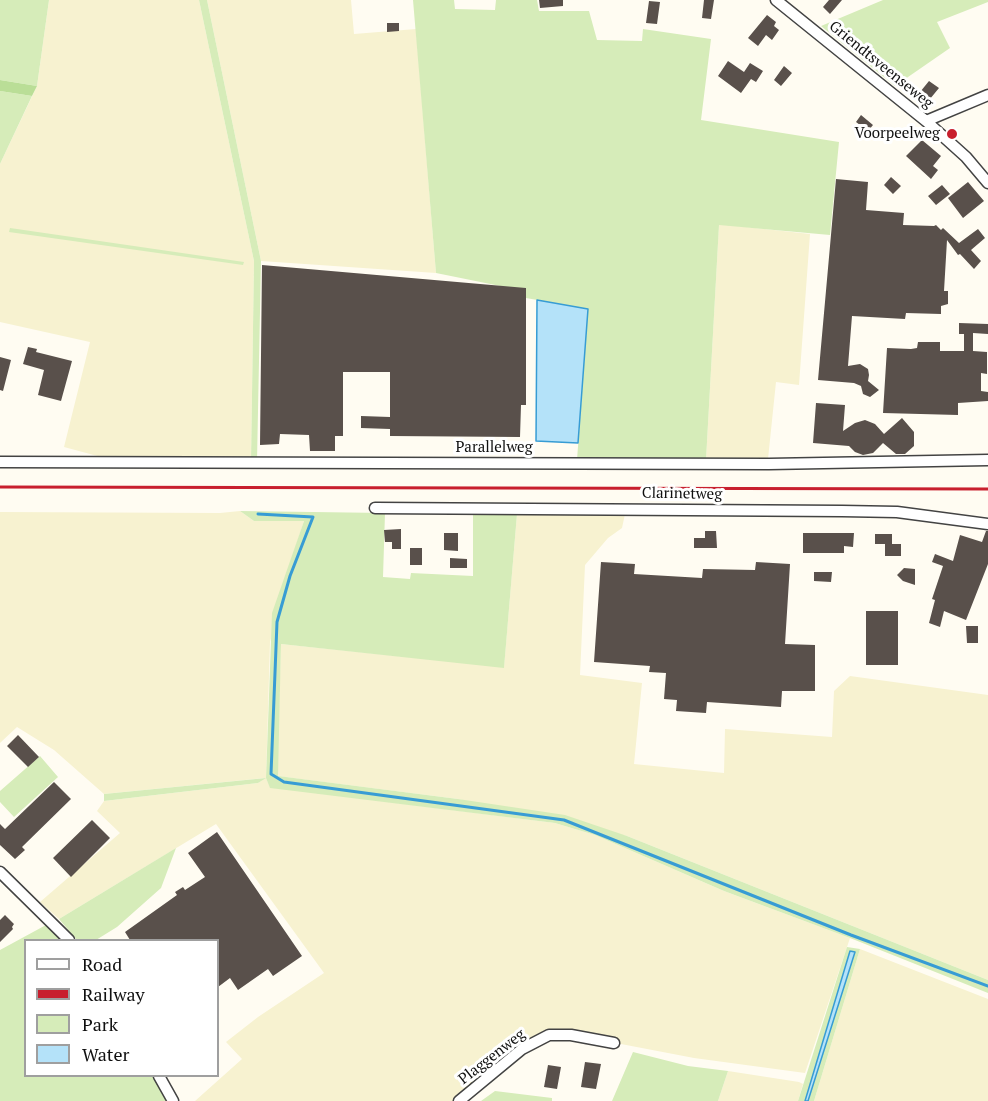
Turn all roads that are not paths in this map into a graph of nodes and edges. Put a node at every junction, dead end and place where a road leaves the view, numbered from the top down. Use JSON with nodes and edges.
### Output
{"nodes":[{"id":1,"x":776,"y":0,"type":"edge"},
{"id":2,"x":988,"y":94,"type":"edge"},
{"id":3,"x":926,"y":121,"type":"junction"},
{"id":4,"x":988,"y":183,"type":"edge"},
{"id":5,"x":988,"y":460,"type":"edge"},
{"id":6,"x":0,"y":462,"type":"edge"},
{"id":7,"x":375,"y":508,"type":"dead end"},
{"id":8,"x":988,"y":524,"type":"edge"},
{"id":9,"x":0,"y":872,"type":"edge"},
{"id":10,"x":68,"y":939,"type":"edge"},
{"id":11,"x":614,"y":1043,"type":"dead end"},
{"id":12,"x":160,"y":1077,"type":"edge"},
{"id":13,"x":173,"y":1101,"type":"edge"},
{"id":14,"x":459,"y":1101,"type":"edge"}],
"edges":[{"from":1,"to":3,"type":"street","name":"Griendtsveenseweg"},
{"from":2,"to":3,"type":"street"},
{"from":3,"to":4,"type":"street","name":"Griendtsveenseweg"},
{"from":5,"to":6,"type":"street","name":"Parallelweg"},
{"from":7,"to":8,"type":"street","name":"Clarinetweg"},
{"from":9,"to":10,"type":"street"},
{"from":11,"to":14,"type":"street","name":"Plaggenweg"},
{"from":12,"to":13,"type":"street"}]}
